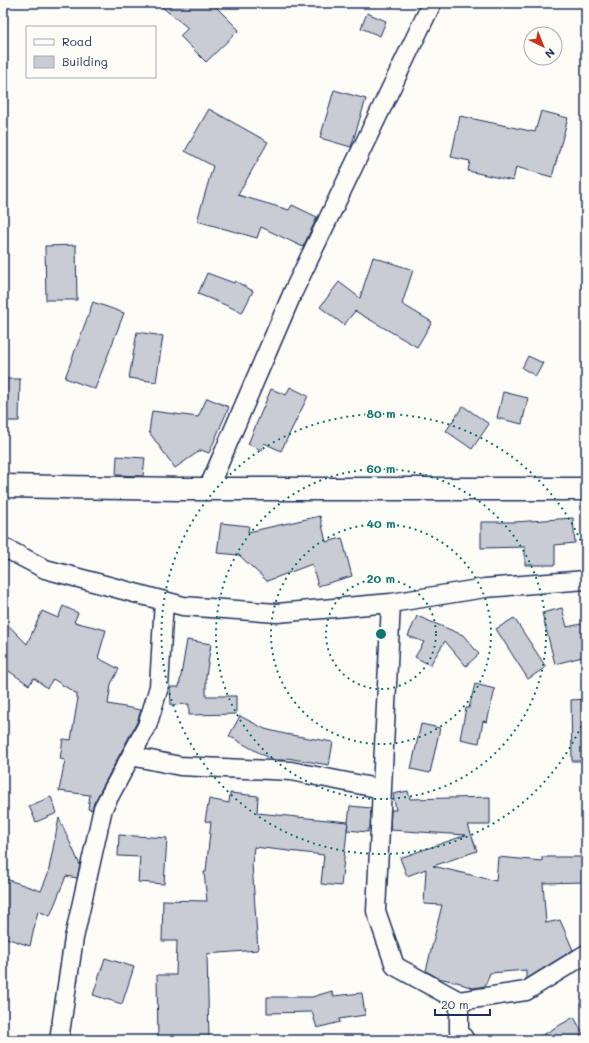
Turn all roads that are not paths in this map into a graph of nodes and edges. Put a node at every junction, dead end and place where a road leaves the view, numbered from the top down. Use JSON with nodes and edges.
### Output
{"nodes":[{"id":1,"x":432,"y":3,"type":"edge"},
{"id":2,"x":3,"y":486,"type":"edge"},
{"id":3,"x":208,"y":489,"type":"junction"},
{"id":4,"x":586,"y":489,"type":"edge"},
{"id":5,"x":3,"y":546,"type":"edge"},
{"id":6,"x":586,"y":580,"type":"edge"},
{"id":7,"x":164,"y":601,"type":"junction"},
{"id":8,"x":391,"y":603,"type":"junction"},
{"id":9,"x":131,"y":756,"type":"junction"},
{"id":10,"x":382,"y":789,"type":"junction"},
{"id":11,"x":586,"y":954,"type":"edge"},
{"id":12,"x":459,"y":1001,"type":"junction"},
{"id":13,"x":59,"y":1040,"type":"edge"},
{"id":14,"x":465,"y":1040,"type":"edge"}],
"edges":[{"from":1,"to":3,"type":"street"},
{"from":2,"to":3,"type":"street"},
{"from":3,"to":4,"type":"street"},
{"from":5,"to":7,"type":"street"},
{"from":6,"to":8,"type":"street"},
{"from":7,"to":8,"type":"street"},
{"from":7,"to":9,"type":"street"},
{"from":8,"to":10,"type":"street"},
{"from":9,"to":10,"type":"street"},
{"from":9,"to":13,"type":"street"},
{"from":10,"to":12,"type":"street"},
{"from":11,"to":12,"type":"street"},
{"from":12,"to":14,"type":"street"}]}
